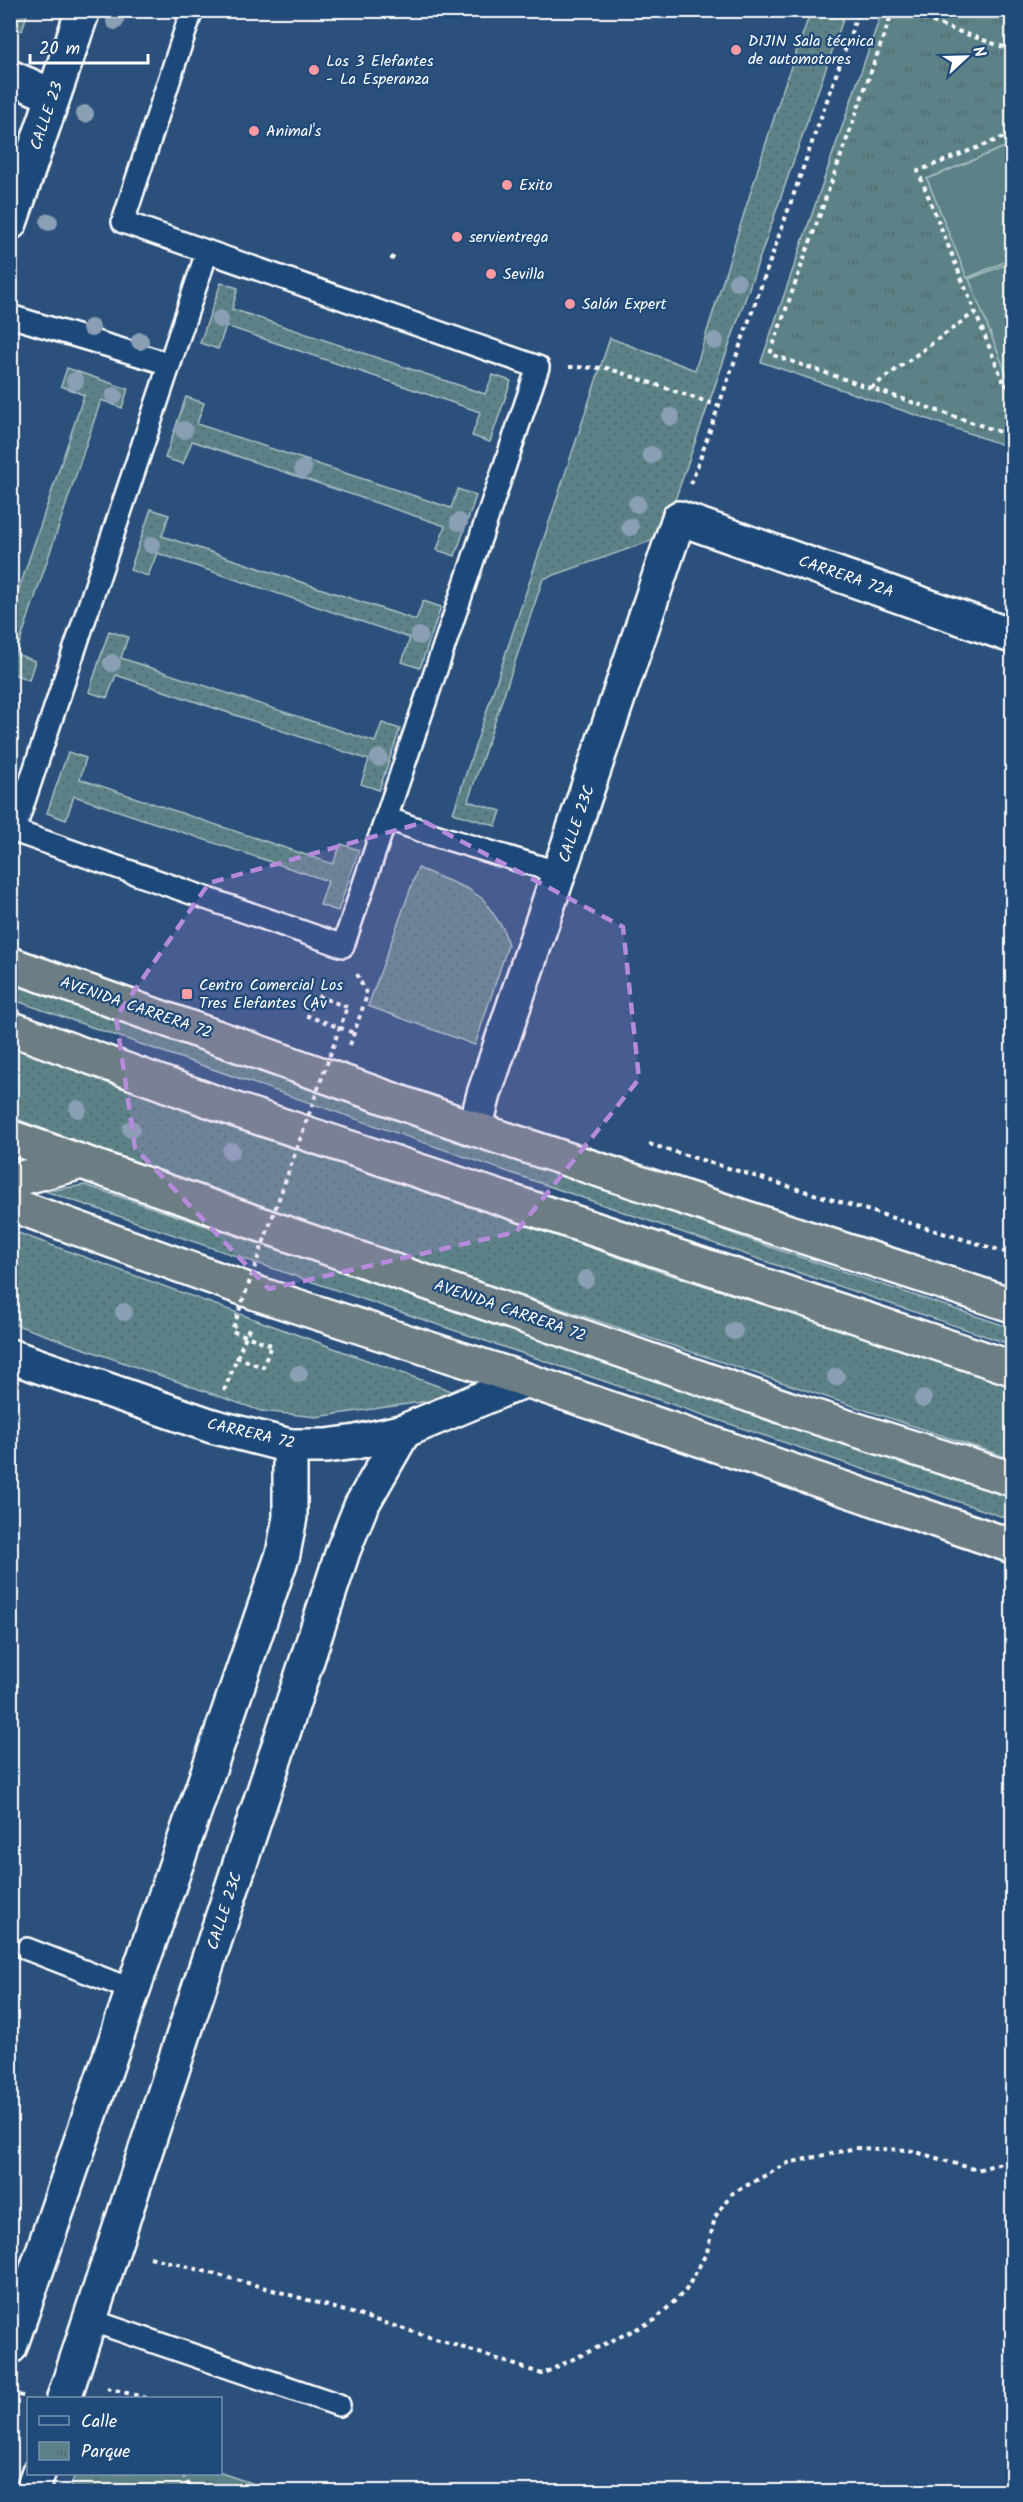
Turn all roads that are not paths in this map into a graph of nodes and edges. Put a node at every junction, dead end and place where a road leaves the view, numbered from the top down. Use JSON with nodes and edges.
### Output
{"nodes":[{"id":1,"x":83,"y":10,"type":"edge"},
{"id":2,"x":192,"y":10,"type":"edge"},
{"id":3,"x":10,"y":77,"type":"edge"},
{"id":4,"x":54,"y":96,"type":"junction"},
{"id":5,"x":10,"y":223,"type":"edge"},
{"id":6,"x":207,"y":252,"type":"junction"},
{"id":7,"x":10,"y":316,"type":"edge"},
{"id":8,"x":170,"y":364,"type":"junction"},
{"id":9,"x":679,"y":518,"type":"joint"},
{"id":10,"x":1012,"y":636,"type":"edge"},
{"id":11,"x":387,"y":818,"type":"junction"},
{"id":12,"x":560,"y":873,"type":"junction"},
{"id":13,"x":10,"y":964,"type":"edge"},
{"id":14,"x":10,"y":1028,"type":"edge"},
{"id":15,"x":475,"y":1129,"type":"junction"},
{"id":16,"x":10,"y":1137,"type":"edge"},
{"id":17,"x":82,"y":1162,"type":"junction"},
{"id":18,"x":10,"y":1181,"type":"edge"},
{"id":19,"x":10,"y":1204,"type":"edge"},
{"id":20,"x":1012,"y":1305,"type":"edge"},
{"id":21,"x":10,"y":1356,"type":"edge"},
{"id":22,"x":1012,"y":1368,"type":"edge"},
{"id":23,"x":526,"y":1380,"type":"junction"},
{"id":24,"x":404,"y":1431,"type":"junction"},
{"id":25,"x":290,"y":1446,"type":"junction"},
{"id":26,"x":1012,"y":1479,"type":"edge"},
{"id":27,"x":1012,"y":1546,"type":"edge"},
{"id":28,"x":27,"y":1949,"type":"dead end"},
{"id":29,"x":133,"y":1990,"type":"junction"},
{"id":30,"x":90,"y":2320,"type":"junction"},
{"id":31,"x":10,"y":2347,"type":"edge"},
{"id":32,"x":63,"y":2397,"type":"edge"},
{"id":33,"x":339,"y":2405,"type":"dead end"},
{"id":34,"x":38,"y":2475,"type":"edge"},
{"id":35,"x":32,"y":2492,"type":"edge"}],
"edges":[{"from":1,"to":4,"type":"street","name":"CALLE 23"},
{"from":2,"to":6,"type":"lane"},
{"from":3,"to":4,"type":"street"},
{"from":4,"to":5,"type":"street","name":"CALLE 23"},
{"from":6,"to":8,"type":"lane"},
{"from":6,"to":11,"type":"lane"},
{"from":7,"to":8,"type":"lane"},
{"from":8,"to":11,"type":"lane"},
{"from":9,"to":10,"type":"street","name":"CARRERA 72A"},
{"from":9,"to":12,"type":"street","name":"CALLE 23C"},
{"from":11,"to":12,"type":"lane"},
{"from":12,"to":15,"type":"street","name":"CALLE 23C"},
{"from":13,"to":15,"type":"highway","name":"AVENIDA CARRERA 72"},
{"from":14,"to":22,"type":"highway"},
{"from":15,"to":20,"type":"highway","name":"AVENIDA CARRERA 72"},
{"from":16,"to":17,"type":"highway","name":"AVENIDA CARRERA 72"},
{"from":17,"to":18,"type":"highway"},
{"from":17,"to":26,"type":"highway","name":"AVENIDA CARRERA 72"},
{"from":19,"to":23,"type":"highway"},
{"from":21,"to":25,"type":"street","name":"CARRERA 72"},
{"from":23,"to":24,"type":"street","name":"CARRERA 72"},
{"from":23,"to":27,"type":"highway"},
{"from":24,"to":25,"type":"street","name":"CARRERA 72"},
{"from":24,"to":30,"type":"street","name":"CALLE 23C"},
{"from":25,"to":29,"type":"street"},
{"from":28,"to":29,"type":"lane"},
{"from":29,"to":31,"type":"street"},
{"from":30,"to":32,"type":"street","name":"CALLE 23C"},
{"from":30,"to":33,"type":"lane"},
{"from":34,"to":35,"type":"street"}]}
